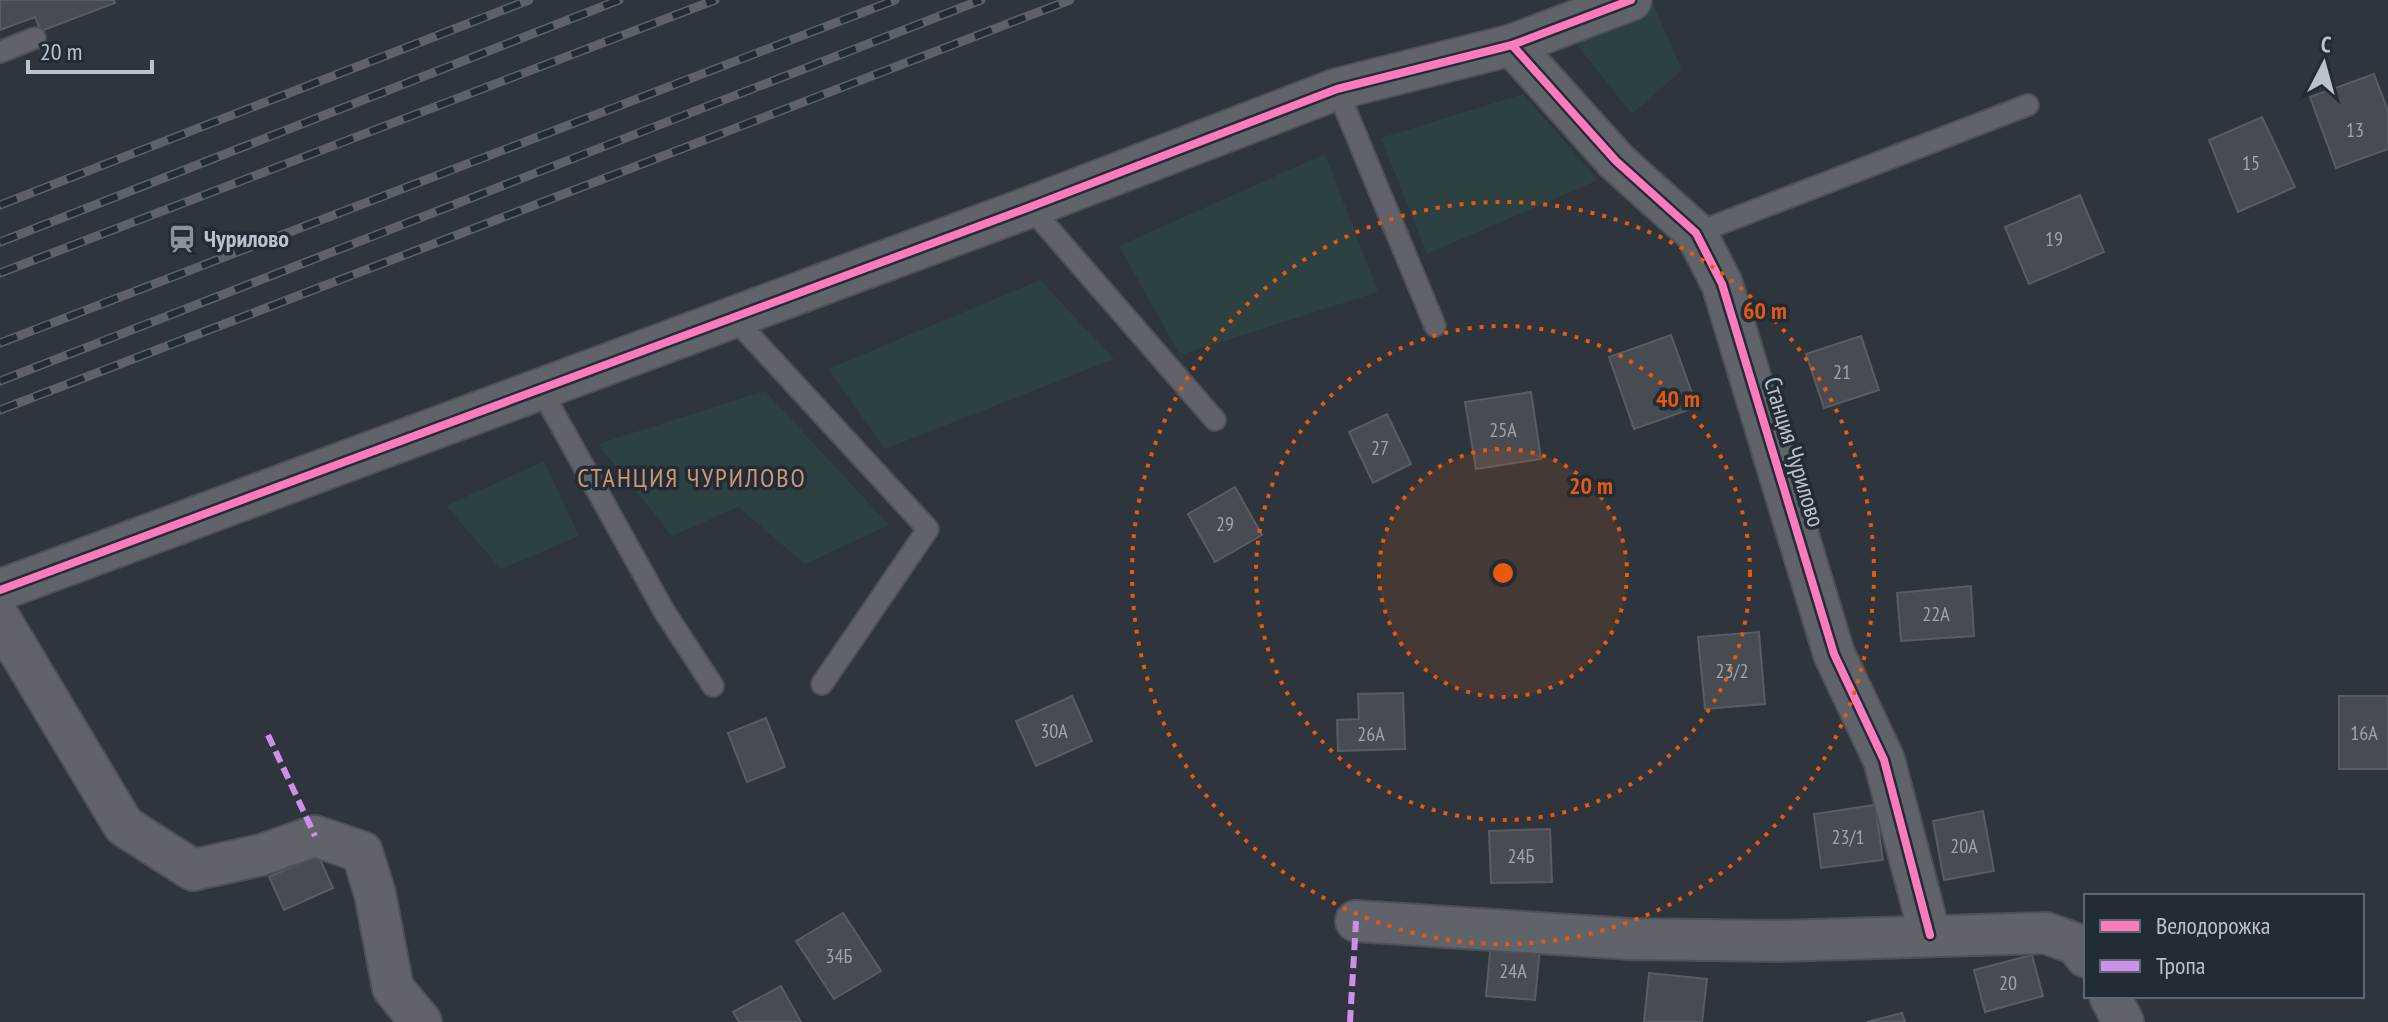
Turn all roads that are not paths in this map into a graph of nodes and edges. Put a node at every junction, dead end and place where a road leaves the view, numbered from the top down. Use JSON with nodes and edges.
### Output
{"nodes":[{"id":1,"x":1631,"y":0,"type":"edge"},
{"id":2,"x":35,"y":38,"type":"dead end"},
{"id":3,"x":1512,"y":45,"type":"junction"},
{"id":4,"x":0,"y":52,"type":"edge"},
{"id":5,"x":1337,"y":89,"type":"junction"},
{"id":6,"x":2028,"y":105,"type":"dead end"},
{"id":7,"x":1030,"y":207,"type":"junction"},
{"id":8,"x":1696,"y":233,"type":"junction"},
{"id":9,"x":732,"y":316,"type":"junction"},
{"id":10,"x":1435,"y":326,"type":"dead end"},
{"id":11,"x":540,"y":388,"type":"junction"},
{"id":12,"x":1215,"y":420,"type":"dead end"},
{"id":13,"x":0,"y":590,"type":"edge"},
{"id":14,"x":0,"y":619,"type":"edge"},
{"id":15,"x":822,"y":684,"type":"dead end"},
{"id":16,"x":713,"y":686,"type":"dead end"},
{"id":17,"x":1356,"y":921,"type":"dead end"},
{"id":18,"x":1930,"y":935,"type":"junction"},
{"id":19,"x":2084,"y":954,"type":"edge"},
{"id":20,"x":2111,"y":998,"type":"edge"},
{"id":21,"x":421,"y":1022,"type":"edge"},
{"id":22,"x":2123,"y":1022,"type":"edge"}],
"edges":[{"from":1,"to":3,"type":"street"},
{"from":2,"to":4,"type":"lane"},
{"from":3,"to":5,"type":"street"},
{"from":3,"to":8,"type":"street","name":"Станция Чурилово"},
{"from":5,"to":7,"type":"street"},
{"from":5,"to":10,"type":"lane"},
{"from":6,"to":8,"type":"lane"},
{"from":7,"to":9,"type":"street"},
{"from":7,"to":12,"type":"lane"},
{"from":8,"to":18,"type":"street","name":"Станция Чурилово"},
{"from":9,"to":11,"type":"street"},
{"from":9,"to":15,"type":"lane"},
{"from":11,"to":13,"type":"street"},
{"from":11,"to":16,"type":"lane"},
{"from":14,"to":21,"type":"street"},
{"from":17,"to":18,"type":"street"},
{"from":18,"to":19,"type":"street"},
{"from":20,"to":22,"type":"street"}]}
